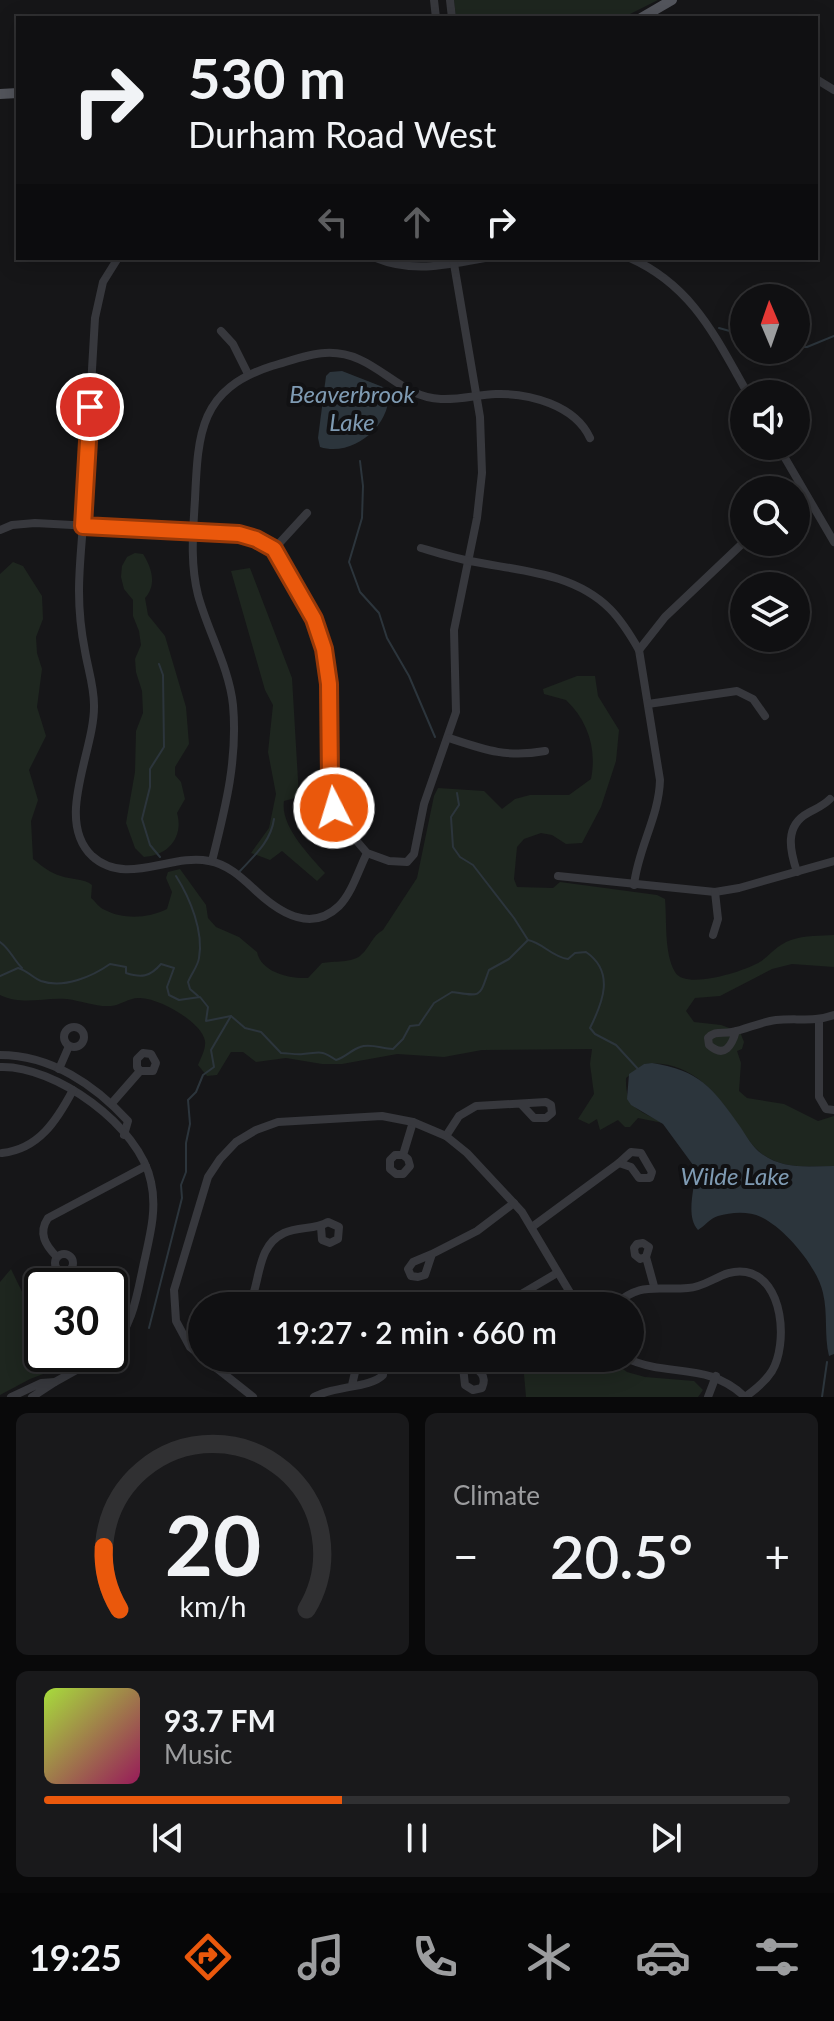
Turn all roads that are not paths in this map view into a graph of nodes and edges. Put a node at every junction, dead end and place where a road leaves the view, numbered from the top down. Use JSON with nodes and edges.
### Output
{"nodes":[{"id":1,"x":672,"y":0,"type":"edge"},
{"id":2,"x":644,"y":16,"type":"edge"},
{"id":3,"x":117,"y":260,"type":"edge"},
{"id":4,"x":385,"y":260,"type":"edge"},
{"id":5,"x":634,"y":260,"type":"edge"},
{"id":6,"x":454,"y":261,"type":"edge"},
{"id":7,"x":221,"y":331,"type":"dead end"},
{"id":8,"x":248,"y":374,"type":"junction"},
{"id":9,"x":739,"y":380,"type":"edge"},
{"id":10,"x":477,"y":397,"type":"junction"},
{"id":11,"x":590,"y":438,"type":"dead end"},
{"id":12,"x":810,"y":501,"type":"edge"},
{"id":13,"x":307,"y":513,"type":"dead end"},
{"id":14,"x":83,"y":526,"type":"junction"},
{"id":15,"x":0,"y":530,"type":"edge"},
{"id":16,"x":193,"y":532,"type":"junction"},
{"id":17,"x":834,"y":542,"type":"edge"},
{"id":18,"x":421,"y":548,"type":"dead end"},
{"id":19,"x":274,"y":549,"type":"junction"},
{"id":20,"x":730,"y":555,"type":"edge"},
{"id":21,"x":468,"y":561,"type":"junction"},
{"id":22,"x":639,"y":650,"type":"junction"},
{"id":23,"x":648,"y":704,"type":"junction"},
{"id":24,"x":765,"y":716,"type":"dead end"},
{"id":25,"x":449,"y":738,"type":"junction"},
{"id":26,"x":545,"y":751,"type":"dead end"},
{"id":27,"x":830,"y":799,"type":"dead end"},
{"id":28,"x":367,"y":853,"type":"junction"},
{"id":29,"x":212,"y":861,"type":"junction"},
{"id":30,"x":834,"y":861,"type":"edge"},
{"id":31,"x":797,"y":872,"type":"junction"},
{"id":32,"x":558,"y":876,"type":"dead end"},
{"id":33,"x":634,"y":885,"type":"junction"},
{"id":34,"x":715,"y":892,"type":"junction"},
{"id":35,"x":713,"y":935,"type":"dead end"},
{"id":36,"x":834,"y":1015,"type":"edge"},
{"id":37,"x":819,"y":1019,"type":"junction"},
{"id":38,"x":736,"y":1031,"type":"dead end"},
{"id":39,"x":69,"y":1046,"type":"dead end"},
{"id":40,"x":0,"y":1055,"type":"edge"},
{"id":41,"x":0,"y":1067,"type":"edge"},
{"id":42,"x":59,"y":1069,"type":"junction"},
{"id":43,"x":140,"y":1071,"type":"dead end"},
{"id":44,"x":73,"y":1090,"type":"junction"},
{"id":45,"x":112,"y":1103,"type":"junction"},
{"id":46,"x":521,"y":1104,"type":"dead end"},
{"id":47,"x":834,"y":1110,"type":"edge"},
{"id":48,"x":413,"y":1122,"type":"junction"},
{"id":49,"x":124,"y":1135,"type":"junction"},
{"id":50,"x":446,"y":1136,"type":"junction"},
{"id":51,"x":1,"y":1153,"type":"edge"},
{"id":52,"x":403,"y":1155,"type":"dead end"},
{"id":53,"x":619,"y":1163,"type":"dead end"},
{"id":54,"x":146,"y":1166,"type":"junction"},
{"id":55,"x":514,"y":1203,"type":"junction"},
{"id":56,"x":321,"y":1227,"type":"dead end"},
{"id":57,"x":532,"y":1227,"type":"junction"},
{"id":58,"x":432,"y":1254,"type":"dead end"},
{"id":59,"x":57,"y":1257,"type":"dead end"},
{"id":60,"x":646,"y":1257,"type":"dead end"},
{"id":61,"x":557,"y":1273,"type":"junction"},
{"id":62,"x":654,"y":1286,"type":"junction"},
{"id":63,"x":255,"y":1292,"type":"edge"},
{"id":64,"x":525,"y":1292,"type":"edge"},
{"id":65,"x":569,"y":1292,"type":"edge"},
{"id":66,"x":634,"y":1292,"type":"edge"},
{"id":67,"x":128,"y":1323,"type":"edge"},
{"id":68,"x":188,"y":1341,"type":"edge"},
{"id":69,"x":644,"y":1365,"type":"edge"},
{"id":70,"x":73,"y":1372,"type":"edge"},
{"id":71,"x":221,"y":1372,"type":"edge"},
{"id":72,"x":716,"y":1376,"type":"junction"},
{"id":73,"x":55,"y":1382,"type":"junction"},
{"id":74,"x":352,"y":1385,"type":"dead end"},
{"id":75,"x":11,"y":1397,"type":"edge"},
{"id":76,"x":32,"y":1397,"type":"edge"},
{"id":77,"x":253,"y":1397,"type":"edge"},
{"id":78,"x":314,"y":1397,"type":"edge"},
{"id":79,"x":708,"y":1397,"type":"edge"},
{"id":80,"x":745,"y":1397,"type":"edge"}],
"edges":[{"from":1,"to":2,"type":"main road"},
{"from":3,"to":14,"type":"street"},
{"from":4,"to":6,"type":"street"},
{"from":5,"to":9,"type":"street"},
{"from":6,"to":10,"type":"street"},
{"from":7,"to":8,"type":"street"},
{"from":8,"to":10,"type":"street"},
{"from":8,"to":16,"type":"street"},
{"from":10,"to":11,"type":"street"},
{"from":10,"to":21,"type":"street"},
{"from":12,"to":17,"type":"street"},
{"from":13,"to":19,"type":"street"},
{"from":14,"to":15,"type":"street"},
{"from":14,"to":16,"type":"street"},
{"from":14,"to":29,"type":"street"},
{"from":16,"to":19,"type":"street"},
{"from":16,"to":29,"type":"street"},
{"from":18,"to":21,"type":"street"},
{"from":19,"to":28,"type":"street"},
{"from":20,"to":22,"type":"street"},
{"from":21,"to":22,"type":"street"},
{"from":21,"to":25,"type":"street"},
{"from":22,"to":23,"type":"street"},
{"from":23,"to":24,"type":"street"},
{"from":23,"to":33,"type":"street"},
{"from":25,"to":26,"type":"street"},
{"from":25,"to":28,"type":"street"},
{"from":27,"to":31,"type":"street"},
{"from":28,"to":29,"type":"street"},
{"from":30,"to":31,"type":"street"},
{"from":31,"to":34,"type":"street"},
{"from":32,"to":33,"type":"street"},
{"from":33,"to":34,"type":"street"},
{"from":34,"to":35,"type":"street"},
{"from":36,"to":37,"type":"street"},
{"from":37,"to":38,"type":"street"},
{"from":37,"to":47,"type":"street"},
{"from":39,"to":42,"type":"street"},
{"from":40,"to":42,"type":"street"},
{"from":41,"to":44,"type":"street"},
{"from":42,"to":45,"type":"street"},
{"from":43,"to":45,"type":"street"},
{"from":44,"to":49,"type":"street"},
{"from":44,"to":51,"type":"street"},
{"from":45,"to":49,"type":"street"},
{"from":46,"to":50,"type":"street"},
{"from":48,"to":50,"type":"street"},
{"from":48,"to":52,"type":"street"},
{"from":48,"to":68,"type":"street"},
{"from":49,"to":54,"type":"street"},
{"from":50,"to":55,"type":"street"},
{"from":53,"to":57,"type":"street"},
{"from":54,"to":59,"type":"street"},
{"from":54,"to":67,"type":"street"},
{"from":55,"to":57,"type":"street"},
{"from":55,"to":58,"type":"street"},
{"from":56,"to":63,"type":"street"},
{"from":57,"to":61,"type":"street"},
{"from":60,"to":62,"type":"street"},
{"from":61,"to":64,"type":"street"},
{"from":61,"to":65,"type":"street"},
{"from":62,"to":66,"type":"street"},
{"from":62,"to":80,"type":"street"},
{"from":69,"to":72,"type":"street"},
{"from":70,"to":73,"type":"street"},
{"from":71,"to":77,"type":"street"},
{"from":72,"to":79,"type":"street"},
{"from":72,"to":80,"type":"street"},
{"from":73,"to":75,"type":"street"},
{"from":73,"to":76,"type":"street"},
{"from":74,"to":78,"type":"street"}]}
